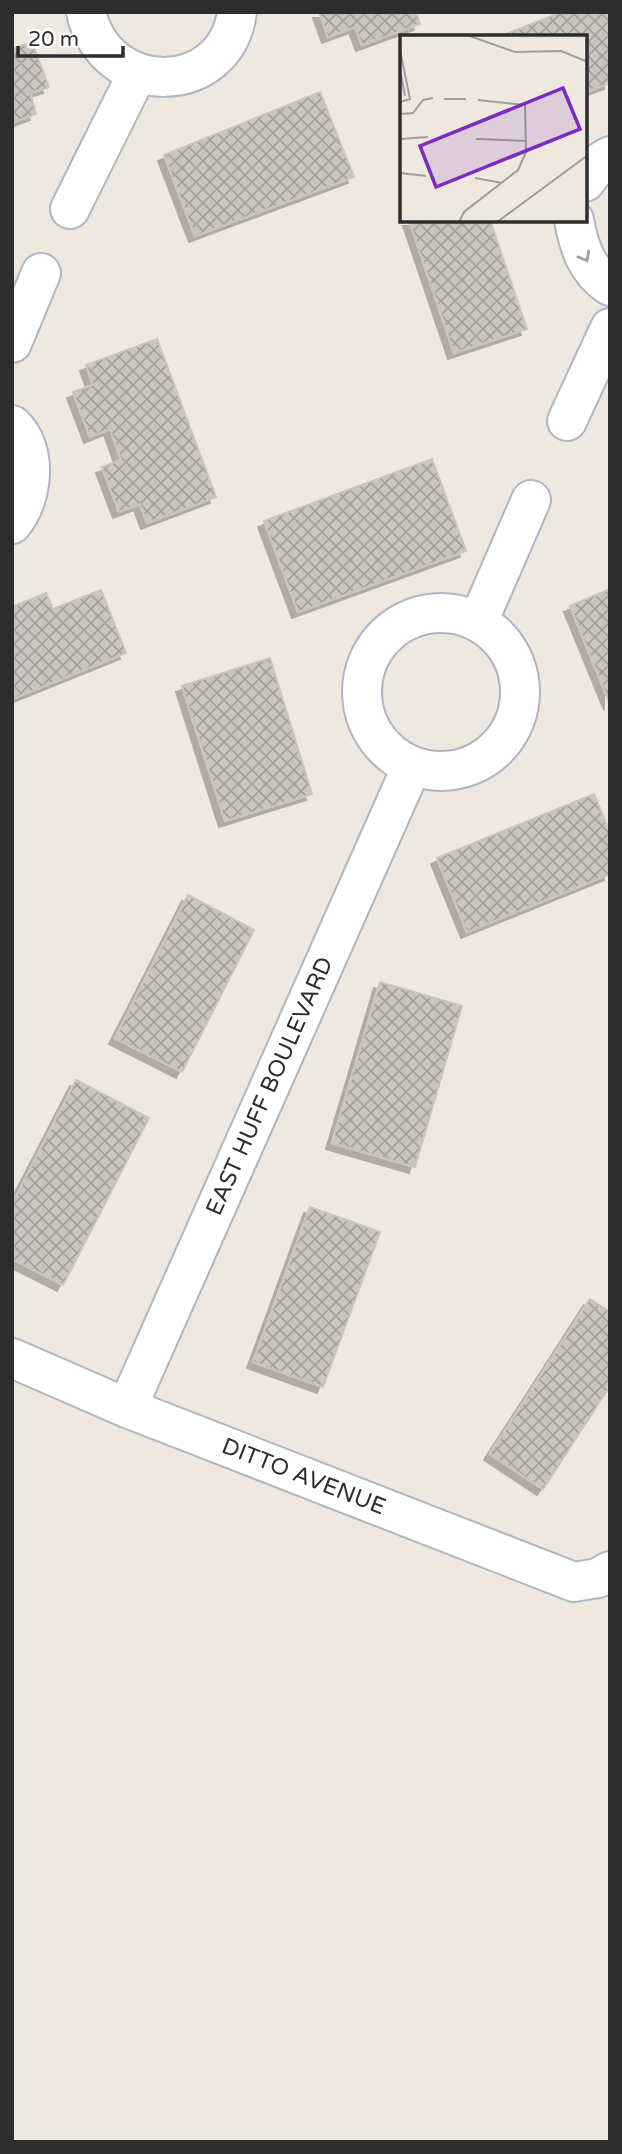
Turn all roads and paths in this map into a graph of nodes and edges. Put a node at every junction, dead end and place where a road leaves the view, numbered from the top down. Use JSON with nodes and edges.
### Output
{"nodes":[{"id":1,"x":86,"y":12,"type":"edge"},
{"id":2,"x":237,"y":12,"type":"edge"},
{"id":3,"x":137,"y":74,"type":"junction"},
{"id":4,"x":610,"y":156,"type":"edge"},
{"id":5,"x":587,"y":179,"type":"edge"},
{"id":6,"x":70,"y":209,"type":"dead end"},
{"id":7,"x":574,"y":222,"type":"edge"},
{"id":8,"x":41,"y":273,"type":"dead end"},
{"id":9,"x":610,"y":286,"type":"edge"},
{"id":10,"x":610,"y":328,"type":"edge"},
{"id":11,"x":12,"y":343,"type":"edge"},
{"id":12,"x":567,"y":421,"type":"dead end"},
{"id":13,"x":12,"y":425,"type":"edge"},
{"id":14,"x":531,"y":500,"type":"dead end"},
{"id":15,"x":12,"y":524,"type":"edge"},
{"id":16,"x":478,"y":622,"type":"junction"},
{"id":17,"x":412,"y":766,"type":"junction"},
{"id":18,"x":12,"y":1358,"type":"edge"},
{"id":19,"x":127,"y":1408,"type":"junction"},
{"id":20,"x":604,"y":1574,"type":"edge"}],
"edges":[{"from":1,"to":3,"type":"street"},
{"from":2,"to":3,"type":"street"},
{"from":3,"to":6,"type":"street"},
{"from":4,"to":5,"type":"street"},
{"from":7,"to":9,"type":"street","one_way":true},
{"from":8,"to":11,"type":"street"},
{"from":10,"to":12,"type":"street"},
{"from":13,"to":15,"type":"street"},
{"from":14,"to":16,"type":"street"},
{"from":16,"to":17,"type":"street"},
{"from":16,"to":17,"type":"street"},
{"from":17,"to":19,"type":"street","name":"EAST HUFF BOULEVARD"},
{"from":18,"to":19,"type":"street","name":"DITTO AVENUE"},
{"from":19,"to":20,"type":"street","name":"DITTO AVENUE"}]}
